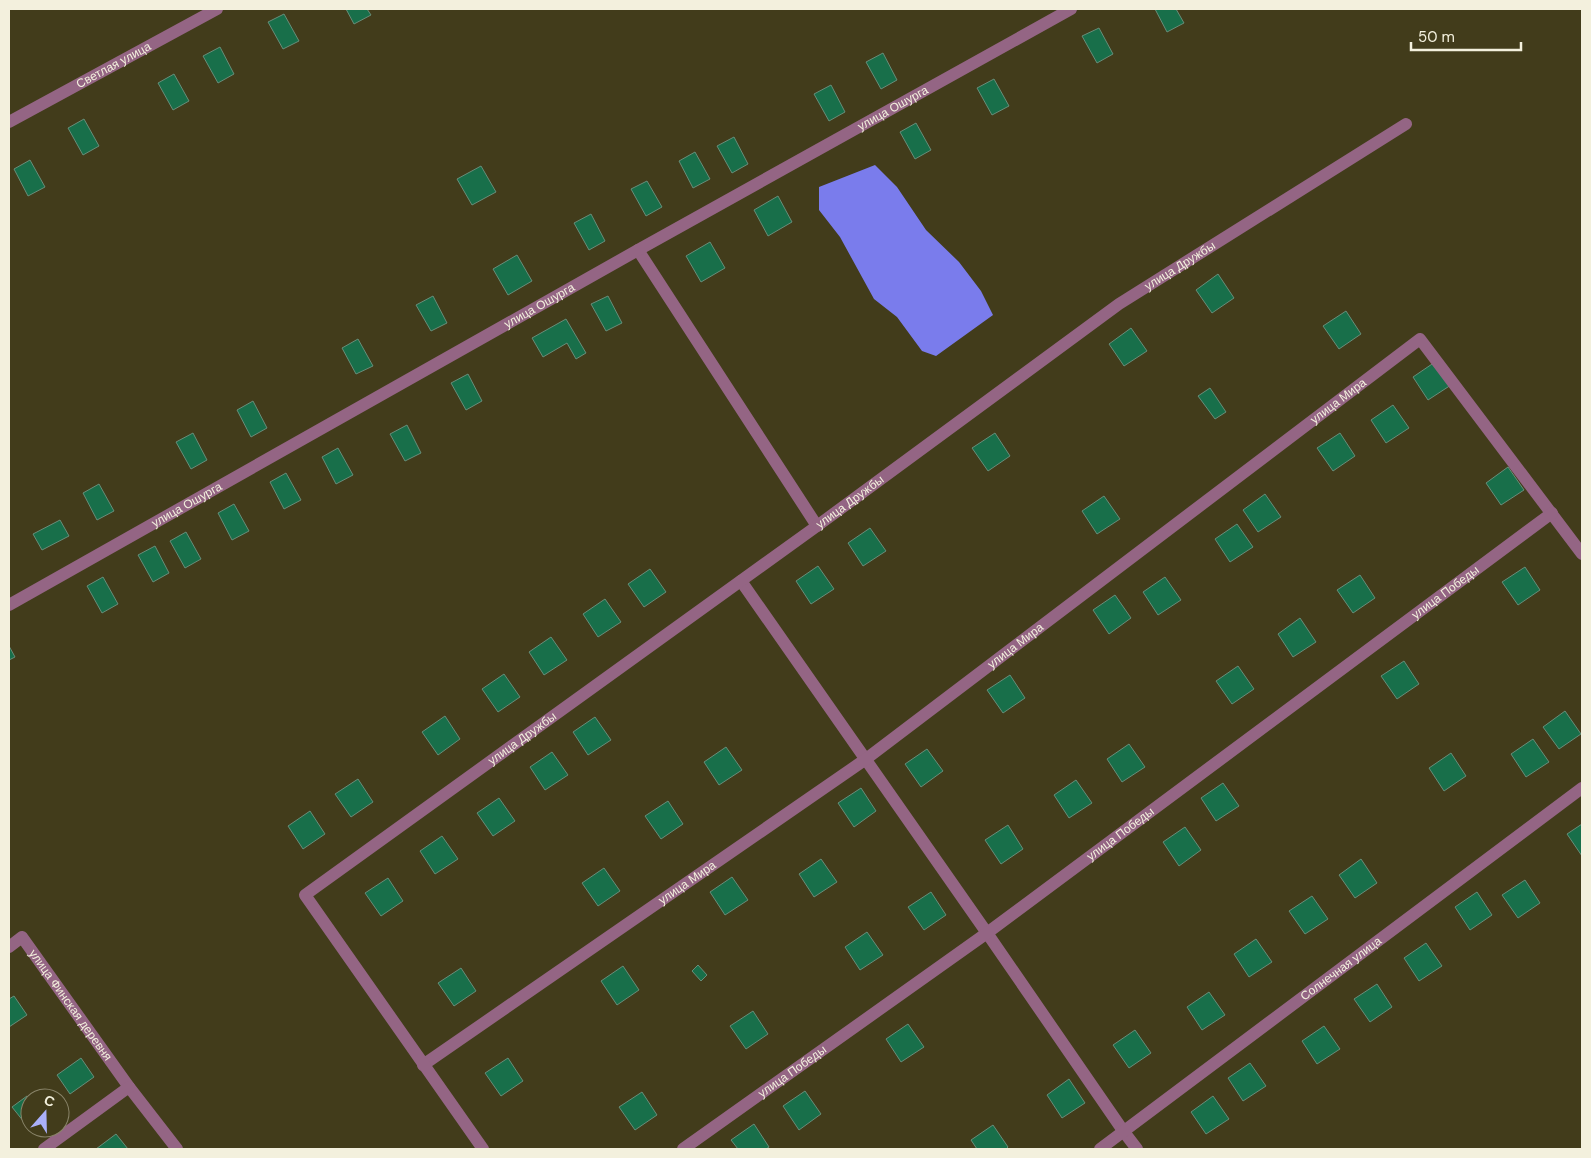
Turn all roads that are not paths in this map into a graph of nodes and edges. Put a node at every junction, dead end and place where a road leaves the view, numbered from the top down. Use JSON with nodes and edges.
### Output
{"nodes":[{"id":1,"x":217,"y":9,"type":"edge"},
{"id":2,"x":1071,"y":9,"type":"edge"},
{"id":3,"x":9,"y":122,"type":"edge"},
{"id":4,"x":1406,"y":124,"type":"dead end"},
{"id":5,"x":638,"y":250,"type":"junction"},
{"id":6,"x":1552,"y":513,"type":"junction"},
{"id":7,"x":818,"y":526,"type":"junction"},
{"id":8,"x":1582,"y":554,"type":"edge"},
{"id":9,"x":741,"y":581,"type":"junction"},
{"id":10,"x":9,"y":605,"type":"edge"},
{"id":11,"x":866,"y":759,"type":"junction"},
{"id":12,"x":1582,"y":788,"type":"edge"},
{"id":13,"x":987,"y":933,"type":"junction"},
{"id":14,"x":9,"y":947,"type":"edge"},
{"id":15,"x":423,"y":1065,"type":"junction"},
{"id":16,"x":129,"y":1087,"type":"junction"},
{"id":17,"x":1124,"y":1132,"type":"junction"},
{"id":18,"x":44,"y":1149,"type":"edge"},
{"id":19,"x":177,"y":1149,"type":"edge"},
{"id":20,"x":482,"y":1149,"type":"edge"},
{"id":21,"x":684,"y":1149,"type":"edge"},
{"id":22,"x":1100,"y":1149,"type":"edge"},
{"id":23,"x":1138,"y":1149,"type":"edge"}],
"edges":[{"from":1,"to":3,"type":"street","name":"Светлая улица"},
{"from":2,"to":5,"type":"street","name":"улица Ошурга"},
{"from":4,"to":7,"type":"street","name":"улица Дружбы"},
{"from":5,"to":7,"type":"street"},
{"from":5,"to":10,"type":"street","name":"улица Ошурга"},
{"from":6,"to":8,"type":"street"},
{"from":6,"to":11,"type":"street","name":"улица Мира"},
{"from":6,"to":13,"type":"street","name":"улица Победы"},
{"from":7,"to":9,"type":"street","name":"улица Дружбы"},
{"from":9,"to":11,"type":"street"},
{"from":9,"to":15,"type":"street","name":"улица Дружбы"},
{"from":11,"to":13,"type":"street"},
{"from":11,"to":15,"type":"street","name":"улица Мира"},
{"from":12,"to":17,"type":"street","name":"Солнечная улица"},
{"from":13,"to":17,"type":"street"},
{"from":13,"to":21,"type":"street","name":"улица Победы"},
{"from":14,"to":16,"type":"street","name":"улица Финская деревня"},
{"from":15,"to":20,"type":"street"},
{"from":16,"to":18,"type":"street"},
{"from":16,"to":19,"type":"street","name":"улица Финская деревня"},
{"from":17,"to":22,"type":"street","name":"Солнечная улица"},
{"from":17,"to":23,"type":"street"}]}
